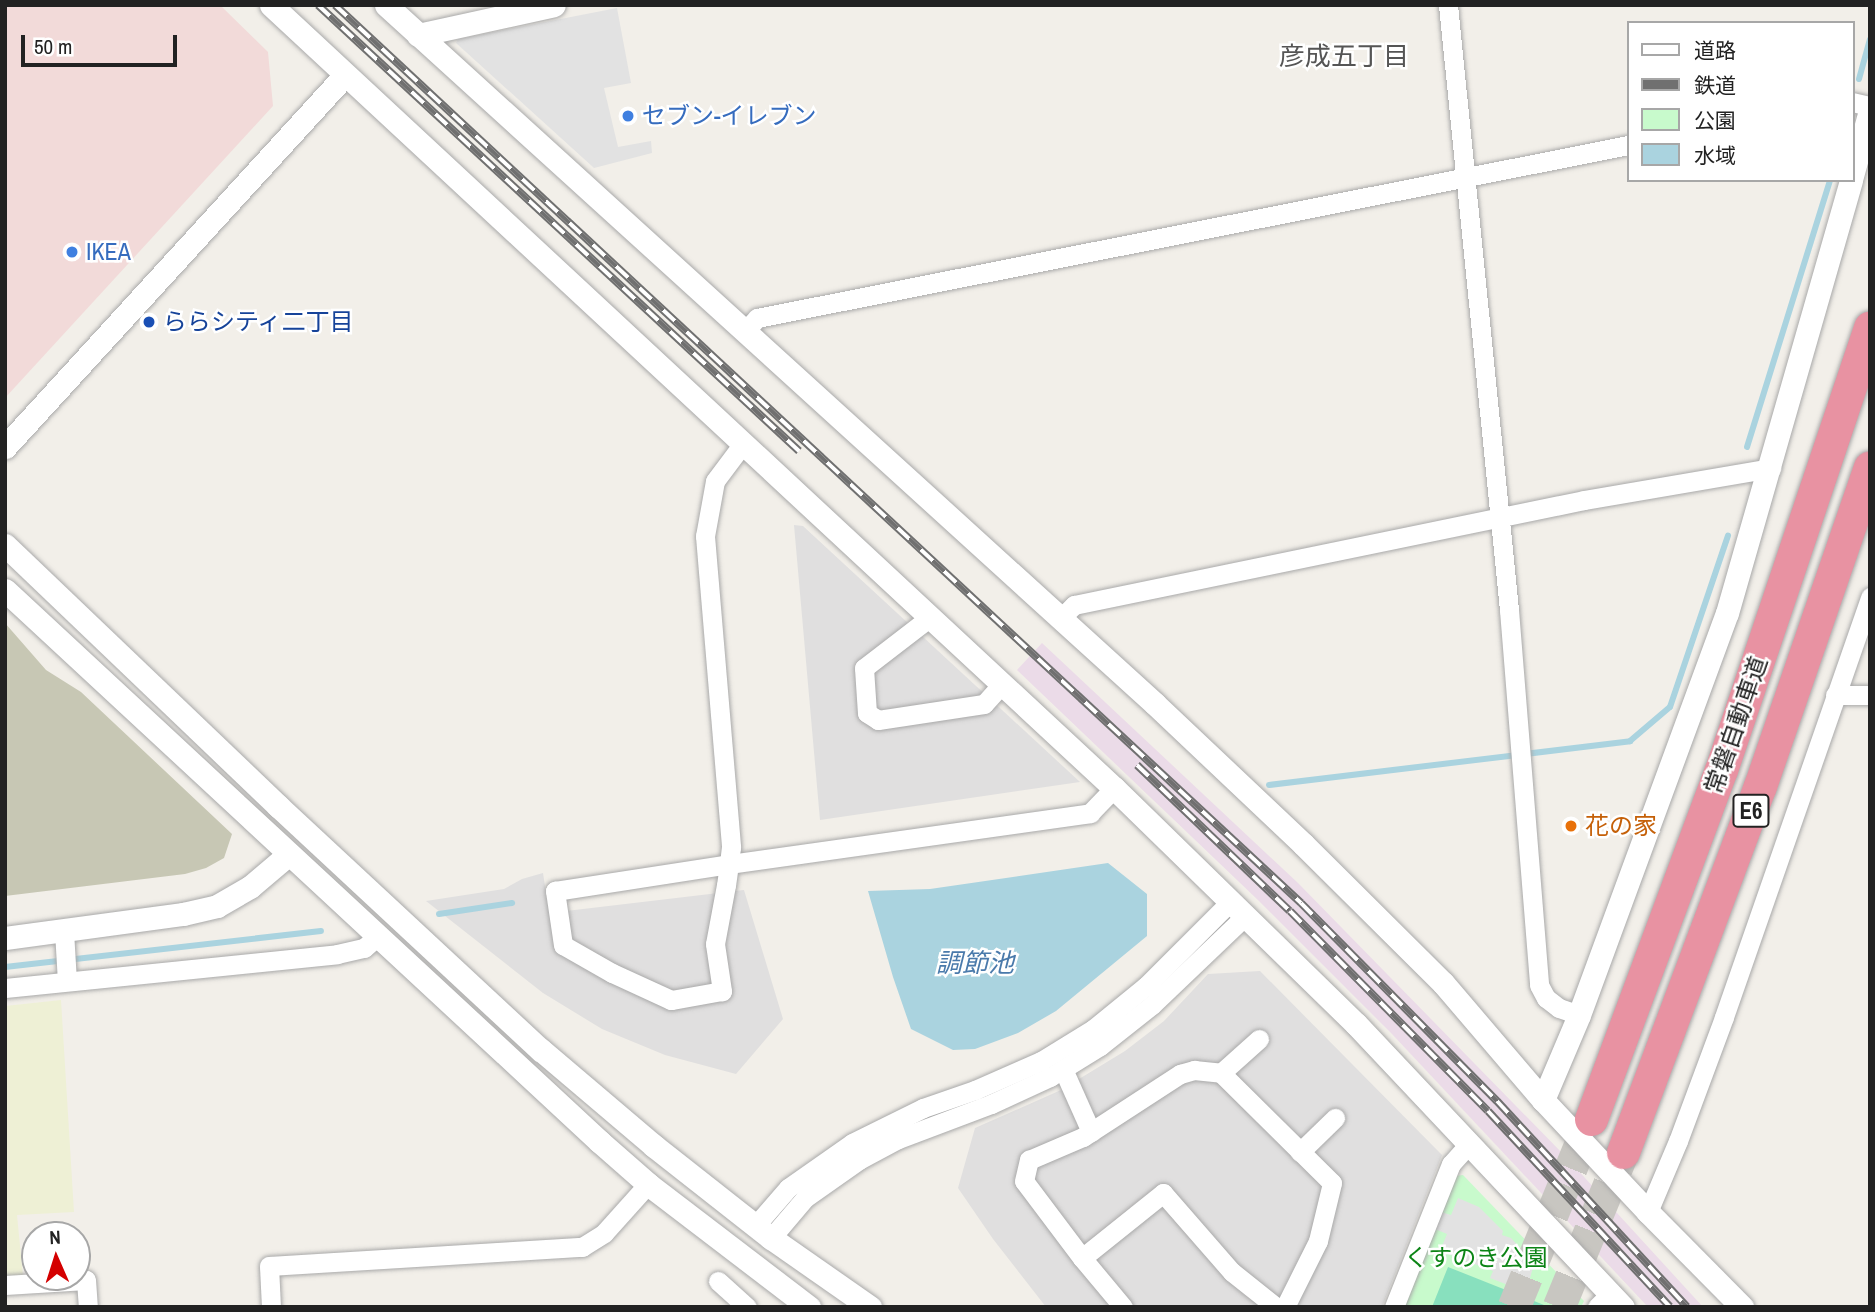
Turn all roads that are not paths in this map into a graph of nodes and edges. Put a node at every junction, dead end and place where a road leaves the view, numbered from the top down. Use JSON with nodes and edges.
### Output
{"nodes":[{"id":1,"x":271,"y":5,"type":"edge"},
{"id":2,"x":386,"y":5,"type":"edge"},
{"id":3,"x":554,"y":5,"type":"edge"},
{"id":4,"x":1448,"y":5,"type":"edge"},
{"id":5,"x":418,"y":35,"type":"junction"},
{"id":6,"x":345,"y":75,"type":"junction"},
{"id":7,"x":1870,"y":108,"type":"edge"},
{"id":8,"x":1626,"y":145,"type":"edge"},
{"id":9,"x":1854,"y":170,"type":"edge"},
{"id":10,"x":1466,"y":177,"type":"junction"},
{"id":11,"x":1851,"y":182,"type":"edge"},
{"id":12,"x":1870,"y":327,"type":"edge"},
{"id":13,"x":745,"y":331,"type":"junction"},
{"id":14,"x":742,"y":445,"type":"junction"},
{"id":15,"x":5,"y":447,"type":"edge"},
{"id":16,"x":1870,"y":467,"type":"edge"},
{"id":17,"x":1771,"y":468,"type":"junction"},
{"id":18,"x":1499,"y":518,"type":"junction"},
{"id":19,"x":5,"y":545,"type":"edge"},
{"id":20,"x":5,"y":590,"type":"edge"},
{"id":21,"x":1870,"y":597,"type":"edge"},
{"id":22,"x":929,"y":618,"type":"junction"},
{"id":23,"x":1060,"y":619,"type":"junction"},
{"id":24,"x":1002,"y":685,"type":"junction"},
{"id":25,"x":1835,"y":695,"type":"junction"},
{"id":26,"x":1870,"y":695,"type":"edge"},
{"id":27,"x":1114,"y":788,"type":"junction"},
{"id":28,"x":289,"y":854,"type":"junction"},
{"id":29,"x":729,"y":863,"type":"junction"},
{"id":30,"x":1237,"y":909,"type":"junction"},
{"id":31,"x":378,"y":936,"type":"junction"},
{"id":32,"x":5,"y":938,"type":"edge"},
{"id":33,"x":64,"y":940,"type":"junction"},
{"id":34,"x":67,"y":981,"type":"junction"},
{"id":35,"x":5,"y":988,"type":"edge"},
{"id":36,"x":1579,"y":1015,"type":"junction"},
{"id":37,"x":1259,"y":1039,"type":"dead end"},
{"id":38,"x":1063,"y":1069,"type":"junction"},
{"id":39,"x":1221,"y":1073,"type":"junction"},
{"id":40,"x":1543,"y":1100,"type":"junction"},
{"id":41,"x":1335,"y":1118,"type":"dead end"},
{"id":42,"x":1591,"y":1119,"type":"tunnel mouth"},
{"id":43,"x":1091,"y":1132,"type":"junction"},
{"id":44,"x":1470,"y":1143,"type":"junction"},
{"id":45,"x":1300,"y":1152,"type":"junction"},
{"id":46,"x":1623,"y":1153,"type":"tunnel mouth"},
{"id":47,"x":648,"y":1184,"type":"junction"},
{"id":48,"x":1648,"y":1212,"type":"junction"},
{"id":49,"x":764,"y":1231,"type":"junction"},
{"id":50,"x":1082,"y":1258,"type":"junction"},
{"id":51,"x":818,"y":1270,"type":"junction"},
{"id":52,"x":718,"y":1281,"type":"dead end"},
{"id":53,"x":5,"y":1286,"type":"edge"},
{"id":54,"x":1610,"y":1302,"type":"edge"},
{"id":55,"x":88,"y":1307,"type":"edge"},
{"id":56,"x":271,"y":1307,"type":"edge"},
{"id":57,"x":747,"y":1307,"type":"edge"},
{"id":58,"x":809,"y":1307,"type":"edge"},
{"id":59,"x":847,"y":1307,"type":"edge"},
{"id":60,"x":870,"y":1307,"type":"edge"},
{"id":61,"x":1123,"y":1307,"type":"edge"},
{"id":62,"x":1276,"y":1307,"type":"edge"},
{"id":63,"x":1286,"y":1307,"type":"edge"},
{"id":64,"x":1394,"y":1307,"type":"edge"},
{"id":65,"x":1742,"y":1307,"type":"edge"}],
"edges":[{"from":1,"to":6,"type":"street"},
{"from":2,"to":5,"type":"street"},
{"from":3,"to":5,"type":"street"},
{"from":4,"to":10,"type":"street"},
{"from":5,"to":13,"type":"street"},
{"from":6,"to":14,"type":"street"},
{"from":6,"to":15,"type":"street"},
{"from":7,"to":9,"type":"street"},
{"from":8,"to":10,"type":"street"},
{"from":10,"to":13,"type":"street"},
{"from":10,"to":18,"type":"street"},
{"from":11,"to":17,"type":"street"},
{"from":12,"to":42,"type":"highway","name":"常磐自動車道","number":"E6"},
{"from":13,"to":23,"type":"street"},
{"from":14,"to":22,"type":"street"},
{"from":14,"to":29,"type":"street"},
{"from":16,"to":46,"type":"highway","name":"常磐自動車道","number":"E6"},
{"from":17,"to":18,"type":"street"},
{"from":17,"to":36,"type":"street"},
{"from":18,"to":23,"type":"street"},
{"from":18,"to":36,"type":"street"},
{"from":19,"to":49,"type":"street"},
{"from":20,"to":28,"type":"street"},
{"from":21,"to":25,"type":"street"},
{"from":22,"to":24,"type":"street"},
{"from":22,"to":24,"type":"street"},
{"from":23,"to":40,"type":"street"},
{"from":24,"to":27,"type":"street"},
{"from":25,"to":26,"type":"street"},
{"from":25,"to":48,"type":"street"},
{"from":27,"to":29,"type":"street"},
{"from":27,"to":30,"type":"street"},
{"from":28,"to":31,"type":"street"},
{"from":28,"to":33,"type":"street"},
{"from":29,"to":29,"type":"street"},
{"from":30,"to":38,"type":"street"},
{"from":30,"to":44,"type":"street"},
{"from":30,"to":49,"type":"street"},
{"from":31,"to":34,"type":"street"},
{"from":31,"to":47,"type":"street"},
{"from":32,"to":33,"type":"street"},
{"from":33,"to":34,"type":"street"},
{"from":34,"to":35,"type":"street"},
{"from":36,"to":40,"type":"street"},
{"from":37,"to":39,"type":"street"},
{"from":38,"to":43,"type":"street"},
{"from":38,"to":49,"type":"street"},
{"from":39,"to":43,"type":"street"},
{"from":39,"to":45,"type":"street"},
{"from":40,"to":48,"type":"street"},
{"from":41,"to":45,"type":"street"},
{"from":43,"to":50,"type":"street"},
{"from":44,"to":54,"type":"street"},
{"from":44,"to":64,"type":"street"},
{"from":45,"to":63,"type":"street"},
{"from":47,"to":56,"type":"street"},
{"from":47,"to":58,"type":"street"},
{"from":48,"to":65,"type":"street"},
{"from":49,"to":51,"type":"street"},
{"from":50,"to":61,"type":"street"},
{"from":50,"to":62,"type":"street"},
{"from":51,"to":59,"type":"street"},
{"from":51,"to":60,"type":"street"},
{"from":52,"to":57,"type":"street"},
{"from":53,"to":55,"type":"street"}]}
